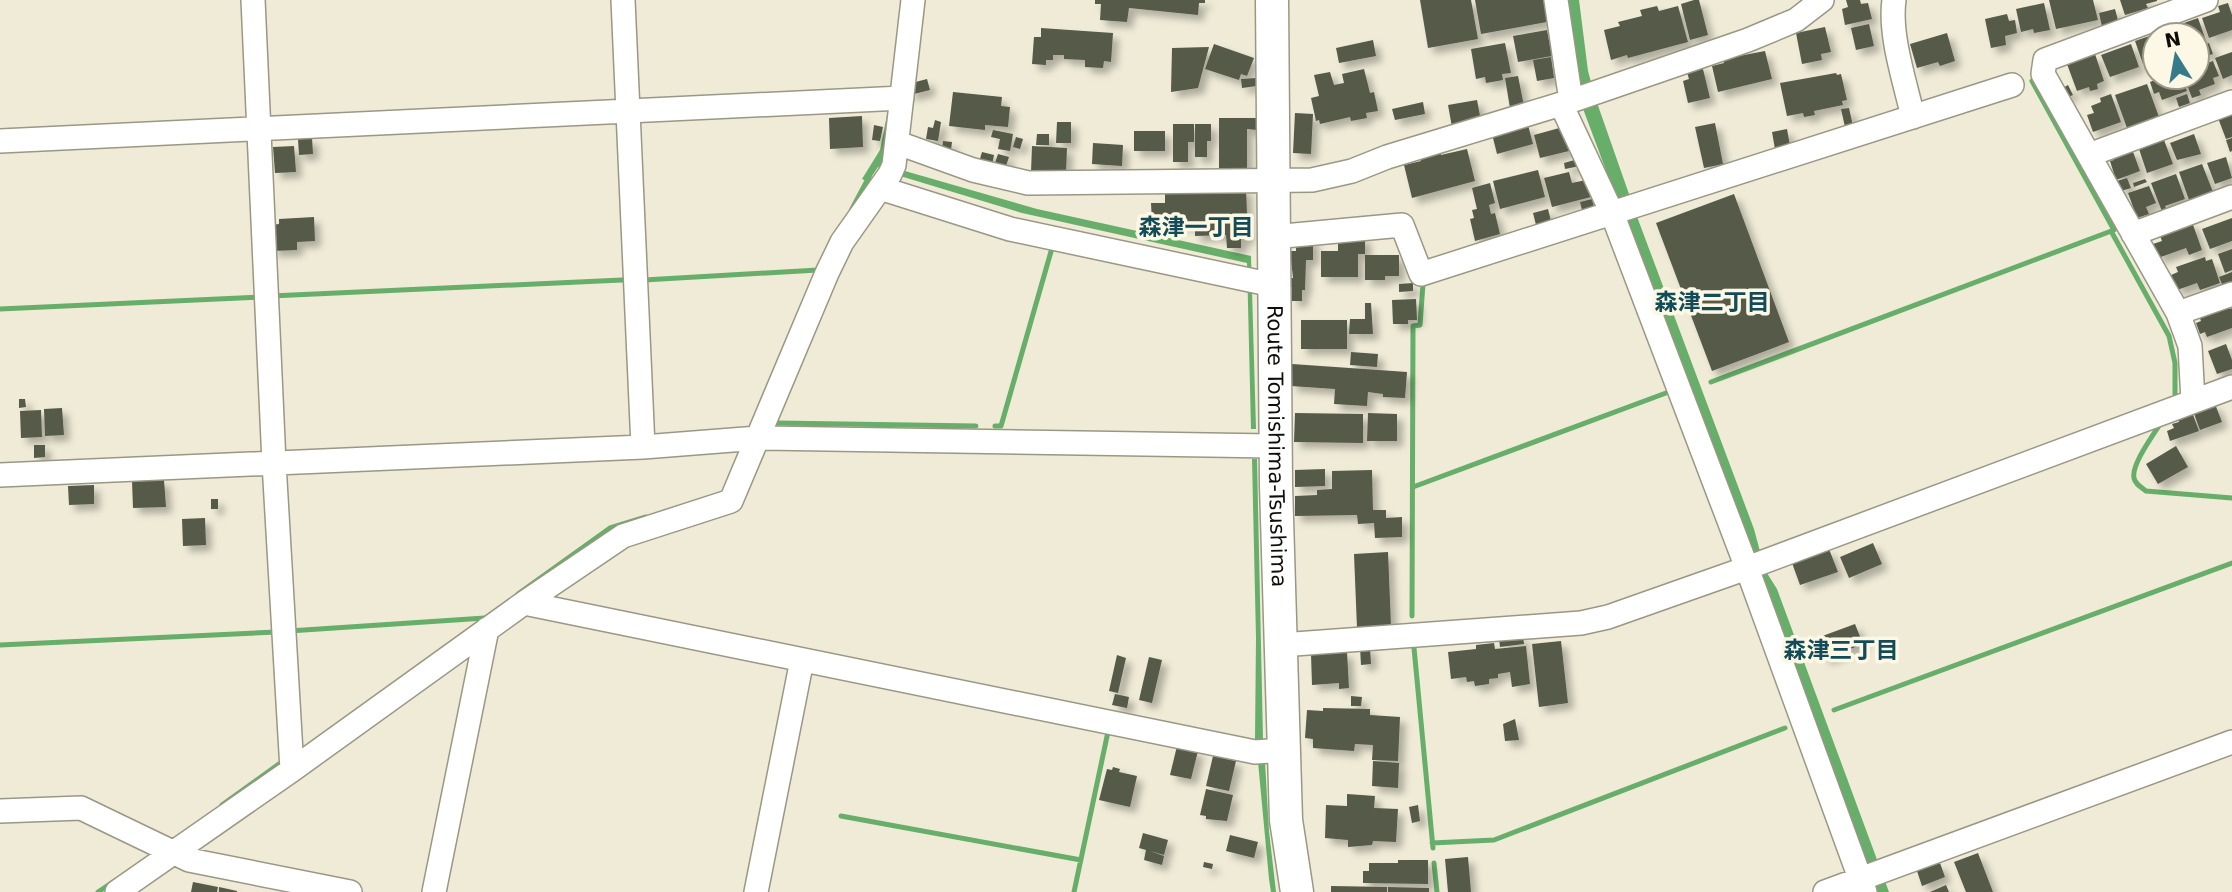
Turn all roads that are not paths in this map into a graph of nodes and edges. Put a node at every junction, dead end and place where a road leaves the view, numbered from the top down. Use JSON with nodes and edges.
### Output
{"nodes":[{"id":1,"x":253,"y":0,"type":"edge"},
{"id":2,"x":623,"y":0,"type":"edge"},
{"id":3,"x":913,"y":0,"type":"edge"},
{"id":4,"x":1272,"y":0,"type":"edge"},
{"id":5,"x":1556,"y":0,"type":"edge"},
{"id":6,"x":1822,"y":0,"type":"edge"},
{"id":7,"x":1894,"y":0,"type":"edge"},
{"id":8,"x":2206,"y":0,"type":"edge"},
{"id":9,"x":2012,"y":85,"type":"dead end"},
{"id":10,"x":902,"y":98,"type":"junction"},
{"id":11,"x":1576,"y":99,"type":"junction"},
{"id":12,"x":2232,"y":103,"type":"edge"},
{"id":13,"x":628,"y":111,"type":"junction"},
{"id":14,"x":1913,"y":117,"type":"junction"},
{"id":15,"x":259,"y":129,"type":"junction"},
{"id":16,"x":0,"y":141,"type":"edge"},
{"id":17,"x":2089,"y":155,"type":"junction"},
{"id":18,"x":890,"y":168,"type":"junction"},
{"id":19,"x":1274,"y":182,"type":"junction"},
{"id":20,"x":2232,"y":197,"type":"edge"},
{"id":21,"x":1622,"y":210,"type":"junction"},
{"id":22,"x":2133,"y":234,"type":"junction"},
{"id":23,"x":1273,"y":237,"type":"junction"},
{"id":24,"x":1257,"y":282,"type":"junction"},
{"id":25,"x":2232,"y":294,"type":"edge"},
{"id":26,"x":2178,"y":313,"type":"junction"},
{"id":27,"x":2231,"y":389,"type":"edge"},
{"id":28,"x":2193,"y":401,"type":"junction"},
{"id":29,"x":758,"y":438,"type":"junction"},
{"id":30,"x":1275,"y":446,"type":"junction"},
{"id":31,"x":643,"y":447,"type":"junction"},
{"id":32,"x":274,"y":464,"type":"junction"},
{"id":33,"x":0,"y":475,"type":"edge"},
{"id":34,"x":1755,"y":565,"type":"junction"},
{"id":35,"x":524,"y":603,"type":"junction"},
{"id":36,"x":487,"y":629,"type":"junction"},
{"id":37,"x":1281,"y":645,"type":"junction"},
{"id":38,"x":802,"y":660,"type":"junction"},
{"id":39,"x":2232,"y":742,"type":"edge"},
{"id":40,"x":1285,"y":750,"type":"junction"},
{"id":41,"x":292,"y":771,"type":"junction"},
{"id":42,"x":0,"y":811,"type":"edge"},
{"id":43,"x":172,"y":853,"type":"junction"},
{"id":44,"x":1868,"y":879,"type":"edge"},
{"id":45,"x":117,"y":892,"type":"edge"},
{"id":46,"x":350,"y":892,"type":"edge"},
{"id":47,"x":434,"y":892,"type":"edge"},
{"id":48,"x":756,"y":892,"type":"edge"},
{"id":49,"x":1297,"y":892,"type":"edge"},
{"id":50,"x":1825,"y":892,"type":"edge"}],
"edges":[{"from":1,"to":15,"type":"street"},
{"from":2,"to":13,"type":"street"},
{"from":3,"to":10,"type":"street"},
{"from":4,"to":19,"type":"main road","name":"Route Tomishima-Tsushima"},
{"from":5,"to":11,"type":"street"},
{"from":6,"to":11,"type":"street"},
{"from":7,"to":14,"type":"street"},
{"from":8,"to":17,"type":"street"},
{"from":9,"to":14,"type":"street"},
{"from":10,"to":13,"type":"street"},
{"from":10,"to":18,"type":"street"},
{"from":11,"to":19,"type":"street"},
{"from":11,"to":21,"type":"street"},
{"from":12,"to":17,"type":"street"},
{"from":13,"to":15,"type":"street"},
{"from":13,"to":31,"type":"street"},
{"from":14,"to":21,"type":"street"},
{"from":15,"to":16,"type":"street"},
{"from":15,"to":32,"type":"street"},
{"from":17,"to":22,"type":"street"},
{"from":18,"to":19,"type":"street"},
{"from":18,"to":24,"type":"street"},
{"from":18,"to":29,"type":"street"},
{"from":19,"to":23,"type":"main road","name":"Route Tomishima-Tsushima"},
{"from":20,"to":22,"type":"street"},
{"from":21,"to":23,"type":"street"},
{"from":21,"to":34,"type":"street"},
{"from":22,"to":26,"type":"street"},
{"from":23,"to":24,"type":"main road","name":"Route Tomishima-Tsushima"},
{"from":24,"to":30,"type":"main road","name":"Route Tomishima-Tsushima"},
{"from":25,"to":26,"type":"street"},
{"from":26,"to":28,"type":"street"},
{"from":27,"to":28,"type":"street"},
{"from":28,"to":34,"type":"street"},
{"from":29,"to":30,"type":"street"},
{"from":29,"to":31,"type":"street"},
{"from":29,"to":35,"type":"street"},
{"from":30,"to":37,"type":"main road","name":"Route Tomishima-Tsushima"},
{"from":31,"to":32,"type":"street"},
{"from":32,"to":33,"type":"street"},
{"from":32,"to":41,"type":"street"},
{"from":34,"to":37,"type":"street"},
{"from":34,"to":44,"type":"street"},
{"from":35,"to":36,"type":"street"},
{"from":35,"to":38,"type":"street"},
{"from":36,"to":41,"type":"street"},
{"from":36,"to":47,"type":"street"},
{"from":37,"to":40,"type":"main road","name":"Route Tomishima-Tsushima"},
{"from":38,"to":40,"type":"street"},
{"from":38,"to":48,"type":"street"},
{"from":39,"to":44,"type":"street"},
{"from":40,"to":49,"type":"main road","name":"Route Tomishima-Tsushima"},
{"from":41,"to":43,"type":"street"},
{"from":42,"to":43,"type":"street"},
{"from":43,"to":45,"type":"street"},
{"from":43,"to":46,"type":"street"},
{"from":44,"to":50,"type":"street"}]}
